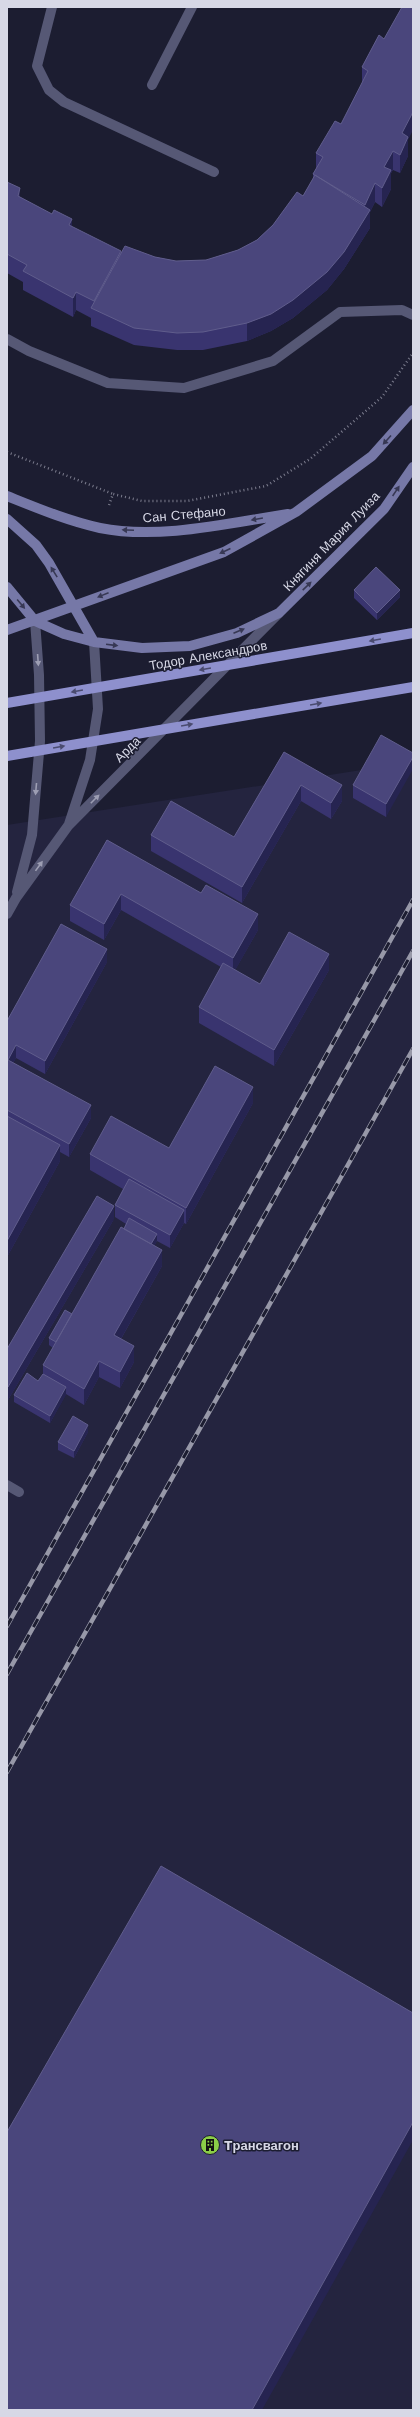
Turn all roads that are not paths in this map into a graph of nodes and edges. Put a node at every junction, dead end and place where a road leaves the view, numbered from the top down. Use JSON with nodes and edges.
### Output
{"nodes":[{"id":1,"x":52,"y":7,"type":"edge"},
{"id":2,"x":192,"y":7,"type":"edge"},
{"id":3,"x":152,"y":85,"type":"dead end"},
{"id":4,"x":214,"y":172,"type":"dead end"},
{"id":5,"x":413,"y":315,"type":"edge"},
{"id":6,"x":7,"y":339,"type":"edge"},
{"id":7,"x":413,"y":410,"type":"edge"},
{"id":8,"x":413,"y":466,"type":"edge"},
{"id":9,"x":7,"y":496,"type":"edge"},
{"id":10,"x":296,"y":512,"type":"junction"},
{"id":11,"x":7,"y":519,"type":"edge"},
{"id":12,"x":7,"y":587,"type":"edge"},
{"id":13,"x":76,"y":606,"type":"junction"},
{"id":14,"x":279,"y":613,"type":"junction"},
{"id":15,"x":35,"y":621,"type":"junction"},
{"id":16,"x":7,"y":630,"type":"edge"},
{"id":17,"x":413,"y":633,"type":"edge"},
{"id":18,"x":94,"y":642,"type":"junction"},
{"id":19,"x":413,"y":687,"type":"edge"},
{"id":20,"x":7,"y":703,"type":"edge"},
{"id":21,"x":7,"y":756,"type":"edge"},
{"id":22,"x":68,"y":826,"type":"junction"},
{"id":23,"x":16,"y":898,"type":"junction"},
{"id":24,"x":7,"y":914,"type":"edge"},
{"id":25,"x":7,"y":1485,"type":"edge"},
{"id":26,"x":19,"y":1492,"type":"dead end"}],
"edges":[{"from":1,"to":4,"type":"street"},
{"from":2,"to":3,"type":"street"},
{"from":5,"to":6,"type":"street"},
{"from":7,"to":10,"type":"main road","one_way":true},
{"from":14,"to":8,"type":"main road","name":"Княгиня Мария Луиза","one_way":true},
{"from":10,"to":9,"type":"main road","name":"Сан Стефано","one_way":true},
{"from":10,"to":13,"type":"main road","one_way":true},
{"from":13,"to":11,"type":"main road","one_way":true},
{"from":12,"to":15,"type":"main road","one_way":true},
{"from":13,"to":15,"type":"main road"},
{"from":13,"to":18,"type":"main road"},
{"from":18,"to":14,"type":"main road","one_way":true},
{"from":22,"to":14,"type":"street","name":"Арда","one_way":true},
{"from":15,"to":16,"type":"main road"},
{"from":15,"to":18,"type":"main road"},
{"from":15,"to":23,"type":"street","one_way":true},
{"from":17,"to":20,"type":"main road","name":"Тодор Александров","one_way":true},
{"from":18,"to":22,"type":"street"},
{"from":21,"to":19,"type":"main road","one_way":true},
{"from":23,"to":22,"type":"street","name":"Арда","one_way":true},
{"from":23,"to":24,"type":"street","name":"Арда"},
{"from":25,"to":26,"type":"street"}]}
